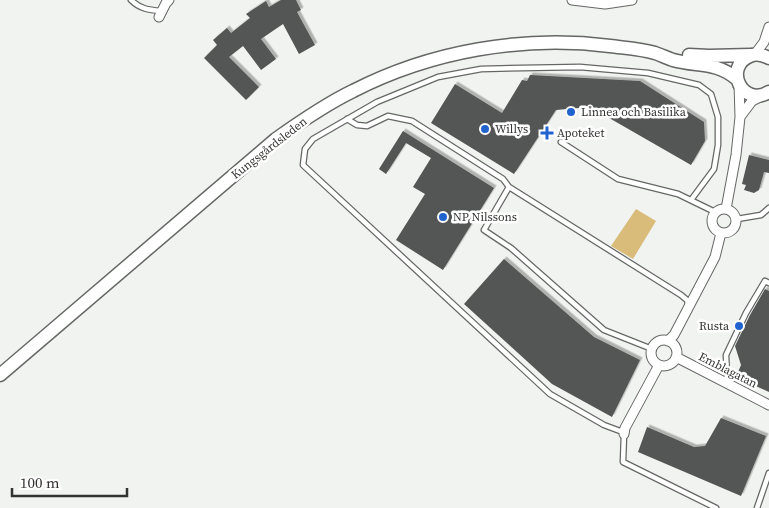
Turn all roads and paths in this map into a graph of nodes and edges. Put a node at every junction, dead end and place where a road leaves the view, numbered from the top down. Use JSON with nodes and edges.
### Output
{"nodes":[{"id":1,"x":131,"y":0,"type":"edge"},
{"id":2,"x":169,"y":0,"type":"edge"},
{"id":3,"x":572,"y":0,"type":"edge"},
{"id":4,"x":632,"y":0,"type":"edge"},
{"id":5,"x":161,"y":14,"type":"joint"},
{"id":6,"x":769,"y":27,"type":"edge"},
{"id":7,"x":654,"y":53,"type":"junction"},
{"id":8,"x":753,"y":55,"type":"junction"},
{"id":9,"x":769,"y":58,"type":"edge"},
{"id":10,"x":738,"y":81,"type":"junction"},
{"id":11,"x":767,"y":94,"type":"edge"},
{"id":12,"x":740,"y":117,"type":"junction"},
{"id":13,"x":347,"y":119,"type":"junction"},
{"id":14,"x":561,"y":142,"type":"dead end"},
{"id":15,"x":509,"y":187,"type":"junction"},
{"id":16,"x":690,"y":200,"type":"junction"},
{"id":17,"x":769,"y":208,"type":"edge"},
{"id":18,"x":726,"y":209,"type":"junction"},
{"id":19,"x":715,"y":212,"type":"junction"},
{"id":20,"x":737,"y":219,"type":"junction"},
{"id":21,"x":721,"y":233,"type":"junction"},
{"id":22,"x":769,"y":283,"type":"edge"},
{"id":23,"x":694,"y":294,"type":"junction"},
{"id":24,"x":681,"y":295,"type":"junction"},
{"id":25,"x":688,"y":308,"type":"junction"},
{"id":26,"x":668,"y":341,"type":"junction"},
{"id":27,"x":652,"y":349,"type":"junction"},
{"id":28,"x":676,"y":357,"type":"junction"},
{"id":29,"x":660,"y":365,"type":"junction"},
{"id":30,"x":0,"y":375,"type":"edge"},
{"id":31,"x":727,"y":379,"type":"dead end"},
{"id":32,"x":769,"y":405,"type":"edge"},
{"id":33,"x":625,"y":431,"type":"junction"},
{"id":34,"x":769,"y":473,"type":"edge"},
{"id":35,"x":716,"y":508,"type":"edge"},
{"id":36,"x":757,"y":508,"type":"edge"}],
"edges":[{"from":1,"to":5,"type":"lane"},
{"from":2,"to":5,"type":"street"},
{"from":3,"to":4,"type":"street"},
{"from":6,"to":8,"type":"street"},
{"from":7,"to":8,"type":"main road","name":"Kungsgårdsleden"},
{"from":7,"to":10,"type":"main road","name":"Kungsgårdsleden"},
{"from":7,"to":30,"type":"main road","name":"Kungsgårdsleden"},
{"from":8,"to":9,"type":"main road","name":"Kungsgårdsleden"},
{"from":8,"to":10,"type":"main road"},
{"from":10,"to":11,"type":"main road","name":"Kungsgårdsleden"},
{"from":10,"to":12,"type":"street"},
{"from":11,"to":12,"type":"street"},
{"from":12,"to":18,"type":"street"},
{"from":13,"to":15,"type":"lane"},
{"from":13,"to":16,"type":"lane"},
{"from":13,"to":33,"type":"lane"},
{"from":14,"to":16,"type":"lane"},
{"from":15,"to":24,"type":"lane"},
{"from":15,"to":27,"type":"lane"},
{"from":16,"to":19,"type":"lane"},
{"from":17,"to":20,"type":"lane"},
{"from":18,"to":19,"type":"street"},
{"from":18,"to":20,"type":"street"},
{"from":19,"to":21,"type":"street"},
{"from":20,"to":21,"type":"street"},
{"from":21,"to":23,"type":"street"},
{"from":22,"to":31,"type":"lane"},
{"from":23,"to":24,"type":"lane"},
{"from":23,"to":25,"type":"street"},
{"from":24,"to":25,"type":"lane"},
{"from":25,"to":26,"type":"street"},
{"from":26,"to":27,"type":"street"},
{"from":26,"to":28,"type":"street"},
{"from":27,"to":29,"type":"street"},
{"from":28,"to":29,"type":"street"},
{"from":28,"to":32,"type":"street","name":"Emblagatan"},
{"from":29,"to":33,"type":"street"},
{"from":33,"to":35,"type":"lane"},
{"from":34,"to":36,"type":"lane"}]}
